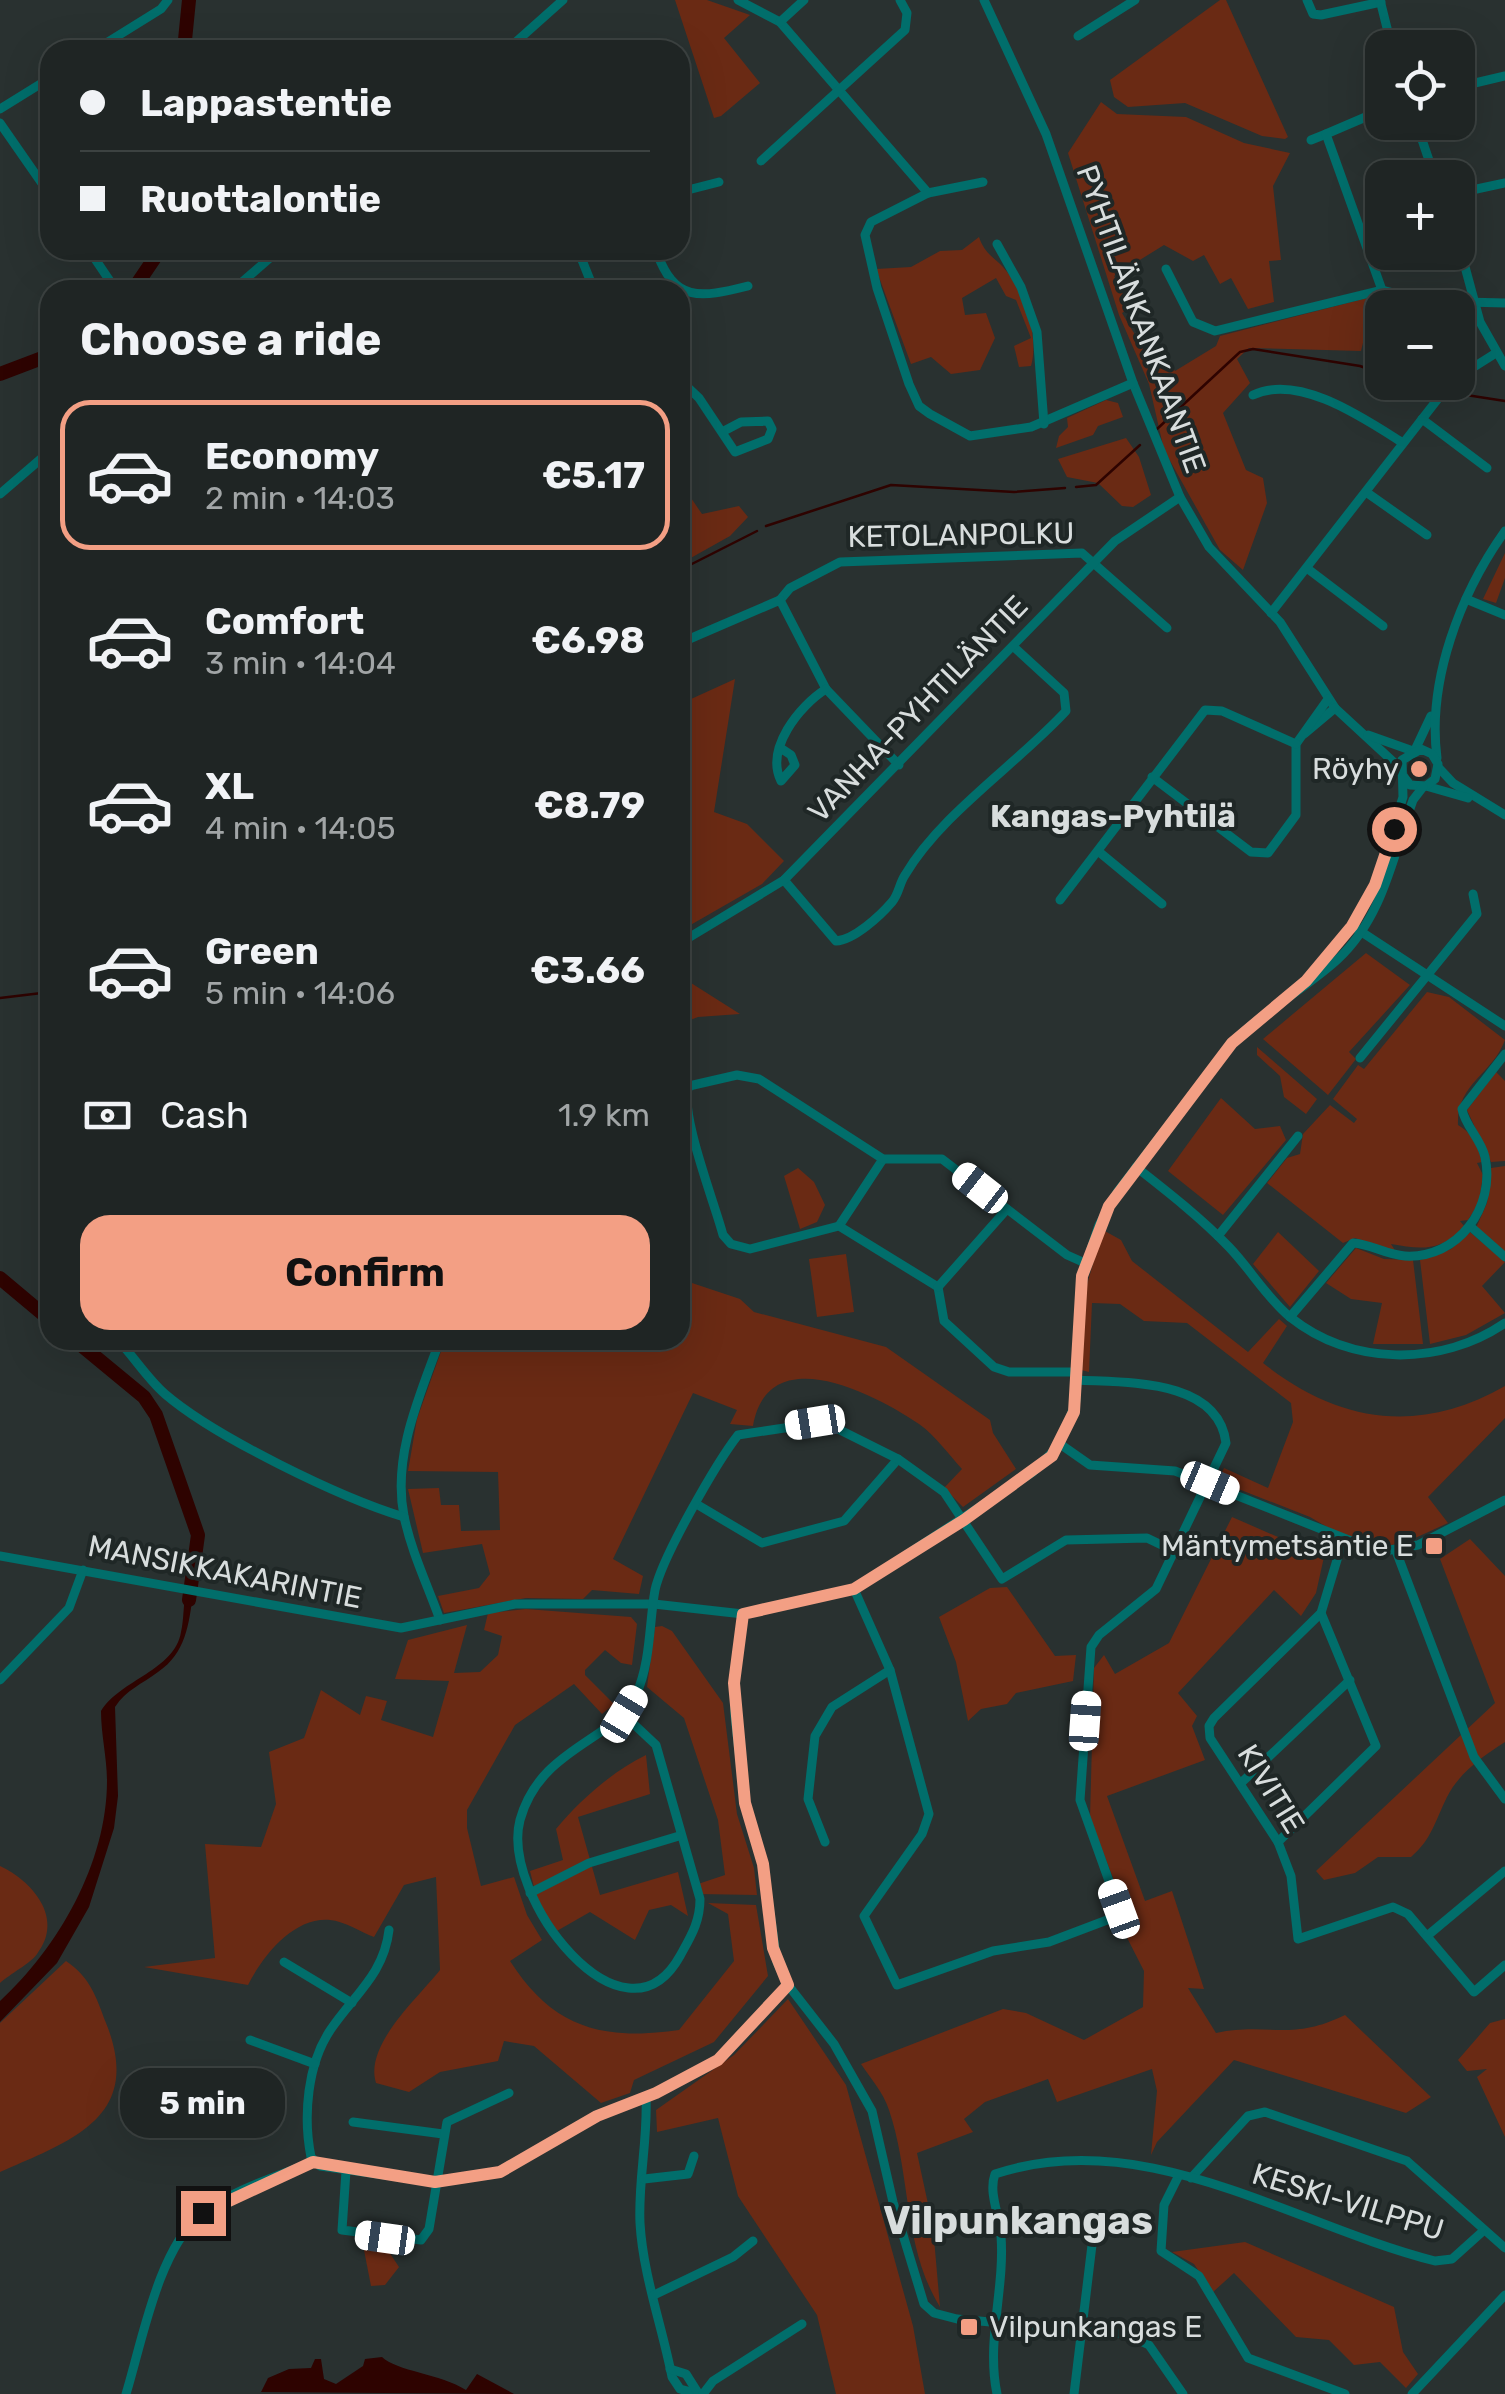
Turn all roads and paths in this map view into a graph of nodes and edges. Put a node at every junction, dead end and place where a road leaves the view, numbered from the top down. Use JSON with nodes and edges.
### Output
{"nodes":[{"id":1,"x":168,"y":0,"type":"edge"},
{"id":2,"x":563,"y":0,"type":"edge"},
{"id":3,"x":738,"y":0,"type":"edge"},
{"id":4,"x":804,"y":0,"type":"edge"},
{"id":5,"x":900,"y":0,"type":"edge"},
{"id":6,"x":984,"y":0,"type":"edge"},
{"id":7,"x":1136,"y":0,"type":"edge"},
{"id":8,"x":1307,"y":0,"type":"edge"},
{"id":9,"x":1380,"y":1,"type":"edge"},
{"id":10,"x":780,"y":22,"type":"junction"},
{"id":11,"x":1387,"y":30,"type":"edge"},
{"id":12,"x":1078,"y":36,"type":"dead end"},
{"id":13,"x":112,"y":40,"type":"edge"},
{"id":14,"x":518,"y":40,"type":"edge"},
{"id":15,"x":1505,"y":76,"type":"edge"},
{"id":16,"x":1475,"y":83,"type":"edge"},
{"id":17,"x":40,"y":84,"type":"edge"},
{"id":18,"x":840,"y":92,"type":"junction"},
{"id":19,"x":0,"y":110,"type":"edge"},
{"id":20,"x":1365,"y":117,"type":"edge"},
{"id":21,"x":0,"y":123,"type":"edge"},
{"id":22,"x":1326,"y":134,"type":"junction"},
{"id":23,"x":1310,"y":140,"type":"dead end"},
{"id":24,"x":761,"y":161,"type":"dead end"},
{"id":25,"x":40,"y":181,"type":"edge"},
{"id":26,"x":719,"y":182,"type":"dead end"},
{"id":27,"x":983,"y":182,"type":"dead end"},
{"id":28,"x":1505,"y":183,"type":"edge"},
{"id":29,"x":690,"y":189,"type":"edge"},
{"id":30,"x":1475,"y":189,"type":"edge"},
{"id":31,"x":928,"y":194,"type":"junction"},
{"id":32,"x":997,"y":244,"type":"dead end"},
{"id":33,"x":268,"y":260,"type":"edge"},
{"id":34,"x":1166,"y":269,"type":"dead end"},
{"id":35,"x":1466,"y":270,"type":"edge"},
{"id":36,"x":244,"y":280,"type":"edge"},
{"id":37,"x":748,"y":286,"type":"dead end"},
{"id":38,"x":1382,"y":290,"type":"edge"},
{"id":39,"x":690,"y":292,"type":"edge"},
{"id":40,"x":1365,"y":294,"type":"edge"},
{"id":41,"x":1505,"y":303,"type":"edge"},
{"id":42,"x":1476,"y":304,"type":"junction"},
{"id":43,"x":1496,"y":353,"type":"junction"},
{"id":44,"x":1475,"y":366,"type":"edge"},
{"id":45,"x":1505,"y":366,"type":"edge"},
{"id":46,"x":1133,"y":383,"type":"junction"},
{"id":47,"x":690,"y":392,"type":"edge"},
{"id":48,"x":1253,"y":395,"type":"dead end"},
{"id":49,"x":1436,"y":400,"type":"edge"},
{"id":50,"x":1422,"y":418,"type":"junction"},
{"id":51,"x":1044,"y":424,"type":"junction"},
{"id":52,"x":722,"y":432,"type":"junction"},
{"id":53,"x":1403,"y":443,"type":"junction"},
{"id":54,"x":40,"y":459,"type":"edge"},
{"id":55,"x":1487,"y":468,"type":"dead end"},
{"id":56,"x":1366,"y":492,"type":"junction"},
{"id":57,"x":0,"y":494,"type":"edge"},
{"id":58,"x":1180,"y":497,"type":"junction"},
{"id":59,"x":1505,"y":531,"type":"edge"},
{"id":60,"x":1426,"y":535,"type":"dead end"},
{"id":61,"x":1095,"y":560,"type":"junction"},
{"id":62,"x":1308,"y":569,"type":"junction"},
{"id":63,"x":1466,"y":599,"type":"junction"},
{"id":64,"x":780,"y":600,"type":"junction"},
{"id":65,"x":1272,"y":613,"type":"junction"},
{"id":66,"x":1505,"y":615,"type":"edge"},
{"id":67,"x":1384,"y":626,"type":"dead end"},
{"id":68,"x":1168,"y":628,"type":"dead end"},
{"id":69,"x":690,"y":639,"type":"edge"},
{"id":70,"x":1015,"y":648,"type":"junction"},
{"id":71,"x":1442,"y":680,"type":"junction"},
{"id":72,"x":826,"y":689,"type":"junction"},
{"id":73,"x":1328,"y":699,"type":"junction"},
{"id":74,"x":1335,"y":708,"type":"junction"},
{"id":75,"x":1356,"y":730,"type":"junction"},
{"id":76,"x":1298,"y":740,"type":"junction"},
{"id":77,"x":782,"y":749,"type":"dead end"},
{"id":78,"x":1414,"y":750,"type":"junction"},
{"id":79,"x":899,"y":764,"type":"junction"},
{"id":80,"x":1438,"y":764,"type":"junction"},
{"id":81,"x":1401,"y":771,"type":"junction"},
{"id":82,"x":1152,"y":778,"type":"junction"},
{"id":83,"x":1424,"y":787,"type":"junction"},
{"id":84,"x":1485,"y":803,"type":"junction"},
{"id":85,"x":1505,"y":814,"type":"edge"},
{"id":86,"x":1098,"y":850,"type":"junction"},
{"id":87,"x":784,"y":880,"type":"junction"},
{"id":88,"x":1473,"y":894,"type":"dead end"},
{"id":89,"x":1060,"y":900,"type":"dead end"},
{"id":90,"x":1162,"y":904,"type":"dead end"},
{"id":91,"x":1356,"y":928,"type":"junction"},
{"id":92,"x":690,"y":937,"type":"edge"},
{"id":93,"x":1427,"y":976,"type":"junction"},
{"id":94,"x":1505,"y":1026,"type":"edge"},
{"id":95,"x":1505,"y":1054,"type":"edge"},
{"id":96,"x":1360,"y":1058,"type":"dead end"},
{"id":97,"x":690,"y":1089,"type":"edge"},
{"id":98,"x":690,"y":1121,"type":"edge"},
{"id":99,"x":1298,"y":1136,"type":"dead end"},
{"id":100,"x":883,"y":1158,"type":"junction"},
{"id":101,"x":1136,"y":1167,"type":"junction"},
{"id":102,"x":1007,"y":1209,"type":"junction"},
{"id":103,"x":838,"y":1226,"type":"junction"},
{"id":104,"x":1470,"y":1226,"type":"junction"},
{"id":105,"x":1218,"y":1236,"type":"junction"},
{"id":106,"x":1505,"y":1257,"type":"edge"},
{"id":107,"x":1085,"y":1263,"type":"junction"},
{"id":108,"x":938,"y":1287,"type":"junction"},
{"id":109,"x":1290,"y":1317,"type":"junction"},
{"id":110,"x":1505,"y":1323,"type":"edge"},
{"id":111,"x":127,"y":1350,"type":"edge"},
{"id":112,"x":437,"y":1350,"type":"edge"},
{"id":113,"x":1077,"y":1376,"type":"junction"},
{"id":114,"x":1060,"y":1444,"type":"junction"},
{"id":115,"x":898,"y":1458,"type":"junction"},
{"id":116,"x":1210,"y":1483,"type":"junction"},
{"id":117,"x":1505,"y":1500,"type":"edge"},
{"id":118,"x":698,"y":1505,"type":"junction"},
{"id":119,"x":404,"y":1517,"type":"junction"},
{"id":120,"x":964,"y":1520,"type":"junction"},
{"id":121,"x":1343,"y":1540,"type":"junction"},
{"id":122,"x":1174,"y":1550,"type":"junction"},
{"id":123,"x":1396,"y":1551,"type":"junction"},
{"id":124,"x":0,"y":1556,"type":"edge"},
{"id":125,"x":84,"y":1570,"type":"junction"},
{"id":126,"x":854,"y":1589,"type":"junction"},
{"id":127,"x":654,"y":1604,"type":"junction"},
{"id":128,"x":1321,"y":1613,"type":"junction"},
{"id":129,"x":743,"y":1614,"type":"junction"},
{"id":130,"x":440,"y":1620,"type":"junction"},
{"id":131,"x":890,"y":1670,"type":"junction"},
{"id":132,"x":0,"y":1680,"type":"edge"},
{"id":133,"x":1350,"y":1680,"type":"junction"},
{"id":134,"x":624,"y":1714,"type":"junction"},
{"id":135,"x":1241,"y":1784,"type":"junction"},
{"id":136,"x":1505,"y":1799,"type":"edge"},
{"id":137,"x":680,"y":1836,"type":"junction"},
{"id":138,"x":825,"y":1842,"type":"dead end"},
{"id":139,"x":1278,"y":1842,"type":"junction"},
{"id":140,"x":1505,"y":1871,"type":"edge"},
{"id":141,"x":530,"y":1894,"type":"junction"},
{"id":142,"x":389,"y":1930,"type":"dead end"},
{"id":143,"x":1427,"y":1936,"type":"junction"},
{"id":144,"x":284,"y":1962,"type":"dead end"},
{"id":145,"x":1505,"y":1965,"type":"edge"},
{"id":146,"x":788,"y":1985,"type":"junction"},
{"id":147,"x":352,"y":2003,"type":"junction"},
{"id":148,"x":250,"y":2040,"type":"dead end"},
{"id":149,"x":315,"y":2064,"type":"junction"},
{"id":150,"x":509,"y":2093,"type":"dead end"},
{"id":151,"x":646,"y":2097,"type":"junction"},
{"id":152,"x":354,"y":2122,"type":"dead end"},
{"id":153,"x":443,"y":2134,"type":"junction"},
{"id":154,"x":694,"y":2156,"type":"dead end"},
{"id":155,"x":313,"y":2162,"type":"junction"},
{"id":156,"x":346,"y":2170,"type":"junction"},
{"id":157,"x":1178,"y":2175,"type":"junction"},
{"id":158,"x":1191,"y":2178,"type":"junction"},
{"id":159,"x":644,"y":2179,"type":"junction"},
{"id":160,"x":435,"y":2182,"type":"junction"},
{"id":161,"x":1482,"y":2232,"type":"junction"},
{"id":162,"x":753,"y":2241,"type":"dead end"},
{"id":163,"x":1092,"y":2245,"type":"dead end"},
{"id":164,"x":1505,"y":2248,"type":"edge"},
{"id":165,"x":654,"y":2296,"type":"junction"},
{"id":166,"x":1505,"y":2296,"type":"edge"},
{"id":167,"x":996,"y":2322,"type":"junction"},
{"id":168,"x":802,"y":2324,"type":"dead end"},
{"id":169,"x":1084,"y":2329,"type":"junction"},
{"id":170,"x":126,"y":2394,"type":"edge"},
{"id":171,"x":700,"y":2394,"type":"edge"},
{"id":172,"x":997,"y":2394,"type":"edge"},
{"id":173,"x":1074,"y":2394,"type":"edge"},
{"id":174,"x":1183,"y":2394,"type":"edge"},
{"id":175,"x":1344,"y":2394,"type":"edge"},
{"id":176,"x":1412,"y":2394,"type":"edge"}],
"edges":[{"from":1,"to":13,"type":"street"},
{"from":2,"to":14,"type":"street"},
{"from":3,"to":10,"type":"street"},
{"from":4,"to":10,"type":"street"},
{"from":5,"to":18,"type":"street"},
{"from":6,"to":46,"type":"street","name":"PYHTILÄNKANKAANTIE"},
{"from":7,"to":12,"type":"street"},
{"from":8,"to":9,"type":"street"},
{"from":9,"to":11,"type":"street"},
{"from":10,"to":18,"type":"street"},
{"from":15,"to":16,"type":"street"},
{"from":17,"to":19,"type":"street"},
{"from":18,"to":24,"type":"street"},
{"from":18,"to":31,"type":"street"},
{"from":20,"to":22,"type":"street"},
{"from":21,"to":25,"type":"street"},
{"from":22,"to":23,"type":"street"},
{"from":22,"to":38,"type":"street"},
{"from":26,"to":29,"type":"street"},
{"from":27,"to":31,"type":"street"},
{"from":28,"to":30,"type":"street"},
{"from":31,"to":51,"type":"street"},
{"from":32,"to":51,"type":"street"},
{"from":33,"to":36,"type":"street"},
{"from":34,"to":40,"type":"street"},
{"from":35,"to":42,"type":"street"},
{"from":37,"to":39,"type":"street"},
{"from":41,"to":42,"type":"street"},
{"from":42,"to":43,"type":"street"},
{"from":43,"to":44,"type":"street"},
{"from":43,"to":45,"type":"street"},
{"from":46,"to":51,"type":"street"},
{"from":46,"to":58,"type":"street","name":"PYHTILÄNKANKAANTIE"},
{"from":47,"to":52,"type":"street"},
{"from":48,"to":53,"type":"street"},
{"from":49,"to":50,"type":"street"},
{"from":50,"to":53,"type":"street"},
{"from":50,"to":55,"type":"street"},
{"from":52,"to":52,"type":"street"},
{"from":53,"to":56,"type":"street"},
{"from":54,"to":57,"type":"street"},
{"from":56,"to":60,"type":"street"},
{"from":56,"to":62,"type":"street"},
{"from":58,"to":61,"type":"street","name":"VANHA-PYHTILÄNTIE"},
{"from":58,"to":65,"type":"street","name":"PYHTILÄNKANKAANTIE"},
{"from":59,"to":63,"type":"street"},
{"from":61,"to":64,"type":"street","name":"KETOLANPOLKU"},
{"from":61,"to":68,"type":"street"},
{"from":61,"to":70,"type":"street","name":"VANHA-PYHTILÄNTIE"},
{"from":62,"to":65,"type":"street"},
{"from":62,"to":67,"type":"street"},
{"from":63,"to":66,"type":"street"},
{"from":63,"to":71,"type":"street"},
{"from":64,"to":69,"type":"street","name":"KETOLANPOLKU"},
{"from":64,"to":72,"type":"street"},
{"from":65,"to":73,"type":"street","name":"PYHTILÄNKANKAANTIE"},
{"from":70,"to":79,"type":"street","name":"VANHA-PYHTILÄNTIE"},
{"from":70,"to":87,"type":"street"},
{"from":71,"to":78,"type":"street"},
{"from":71,"to":80,"type":"street"},
{"from":72,"to":77,"type":"street"},
{"from":72,"to":79,"type":"street"},
{"from":73,"to":74,"type":"street","name":"PYHTILÄNKANKAANTIE"},
{"from":73,"to":76,"type":"street"},
{"from":74,"to":75,"type":"street","name":"PYHTILÄNKANKAANTIE"},
{"from":74,"to":76,"type":"street"},
{"from":75,"to":78,"type":"street","name":"PYHTILÄNKANKAANTIE"},
{"from":75,"to":81,"type":"street","name":"PYHTILÄNKANKAANTIE"},
{"from":76,"to":82,"type":"street"},
{"from":76,"to":82,"type":"street"},
{"from":78,"to":80,"type":"street"},
{"from":78,"to":81,"type":"street"},
{"from":79,"to":87,"type":"street","name":"VANHA-PYHTILÄNTIE"},
{"from":80,"to":83,"type":"street"},
{"from":80,"to":84,"type":"street"},
{"from":81,"to":83,"type":"street"},
{"from":81,"to":91,"type":"street"},
{"from":82,"to":86,"type":"street"},
{"from":83,"to":84,"type":"street"},
{"from":83,"to":91,"type":"street"},
{"from":84,"to":85,"type":"street"},
{"from":86,"to":89,"type":"street"},
{"from":86,"to":90,"type":"street"},
{"from":87,"to":92,"type":"street","name":"VANHA-PYHTILÄNTIE"},
{"from":88,"to":93,"type":"street"},
{"from":91,"to":93,"type":"street"},
{"from":91,"to":101,"type":"street"},
{"from":93,"to":94,"type":"street"},
{"from":93,"to":96,"type":"street"},
{"from":95,"to":104,"type":"street"},
{"from":97,"to":100,"type":"street"},
{"from":98,"to":103,"type":"street"},
{"from":99,"to":105,"type":"street"},
{"from":100,"to":102,"type":"street"},
{"from":100,"to":103,"type":"street"},
{"from":101,"to":105,"type":"street"},
{"from":101,"to":107,"type":"street"},
{"from":102,"to":107,"type":"street"},
{"from":102,"to":108,"type":"street"},
{"from":103,"to":108,"type":"street"},
{"from":104,"to":106,"type":"street"},
{"from":104,"to":109,"type":"street"},
{"from":105,"to":109,"type":"street"},
{"from":107,"to":113,"type":"street"},
{"from":108,"to":113,"type":"street"},
{"from":109,"to":110,"type":"street"},
{"from":111,"to":119,"type":"street"},
{"from":112,"to":119,"type":"street"},
{"from":113,"to":114,"type":"street"},
{"from":113,"to":116,"type":"street"},
{"from":114,"to":116,"type":"street"},
{"from":114,"to":120,"type":"street","name":"MANSIKKAKARINTIE"},
{"from":115,"to":118,"type":"street"},
{"from":115,"to":118,"type":"street"},
{"from":115,"to":120,"type":"street"},
{"from":116,"to":121,"type":"street"},
{"from":116,"to":122,"type":"street"},
{"from":117,"to":123,"type":"street"},
{"from":118,"to":127,"type":"street"},
{"from":119,"to":130,"type":"street"},
{"from":120,"to":122,"type":"street"},
{"from":120,"to":126,"type":"street","name":"MANSIKKAKARINTIE"},
{"from":121,"to":123,"type":"street"},
{"from":121,"to":128,"type":"street"},
{"from":122,"to":131,"type":"street"},
{"from":123,"to":136,"type":"street"},
{"from":124,"to":125,"type":"street","name":"MANSIKKAKARINTIE"},
{"from":125,"to":130,"type":"street","name":"MANSIKKAKARINTIE"},
{"from":125,"to":132,"type":"street"},
{"from":126,"to":129,"type":"street","name":"MANSIKKAKARINTIE"},
{"from":126,"to":131,"type":"street"},
{"from":127,"to":129,"type":"street","name":"MANSIKKAKARINTIE"},
{"from":127,"to":130,"type":"street","name":"MANSIKKAKARINTIE"},
{"from":127,"to":134,"type":"street"},
{"from":128,"to":133,"type":"street"},
{"from":128,"to":135,"type":"street","name":"KIVITIE"},
{"from":129,"to":146,"type":"street"},
{"from":131,"to":138,"type":"street"},
{"from":133,"to":135,"type":"street"},
{"from":133,"to":139,"type":"street"},
{"from":134,"to":137,"type":"street"},
{"from":134,"to":141,"type":"street"},
{"from":135,"to":139,"type":"street","name":"KIVITIE"},
{"from":137,"to":141,"type":"street"},
{"from":137,"to":141,"type":"street"},
{"from":139,"to":143,"type":"street","name":"KIVITIE"},
{"from":140,"to":143,"type":"street"},
{"from":142,"to":147,"type":"street"},
{"from":143,"to":145,"type":"street"},
{"from":144,"to":147,"type":"street"},
{"from":146,"to":151,"type":"street"},
{"from":146,"to":167,"type":"street"},
{"from":147,"to":149,"type":"street"},
{"from":148,"to":149,"type":"street"},
{"from":149,"to":155,"type":"street"},
{"from":150,"to":153,"type":"street"},
{"from":151,"to":159,"type":"street"},
{"from":151,"to":160,"type":"street"},
{"from":152,"to":153,"type":"street"},
{"from":153,"to":160,"type":"street"},
{"from":154,"to":159,"type":"street"},
{"from":155,"to":156,"type":"street"},
{"from":155,"to":170,"type":"street"},
{"from":156,"to":160,"type":"street"},
{"from":156,"to":160,"type":"street"},
{"from":157,"to":158,"type":"street"},
{"from":157,"to":167,"type":"street"},
{"from":157,"to":175,"type":"street"},
{"from":158,"to":161,"type":"street","name":"KESKI-VILPPU"},
{"from":158,"to":161,"type":"street"},
{"from":159,"to":165,"type":"street"},
{"from":161,"to":164,"type":"street"},
{"from":162,"to":165,"type":"street"},
{"from":163,"to":169,"type":"street"},
{"from":165,"to":171,"type":"street"},
{"from":166,"to":176,"type":"street"},
{"from":167,"to":169,"type":"street"},
{"from":167,"to":172,"type":"street"},
{"from":168,"to":171,"type":"street"},
{"from":169,"to":173,"type":"street"},
{"from":169,"to":174,"type":"street"}]}
